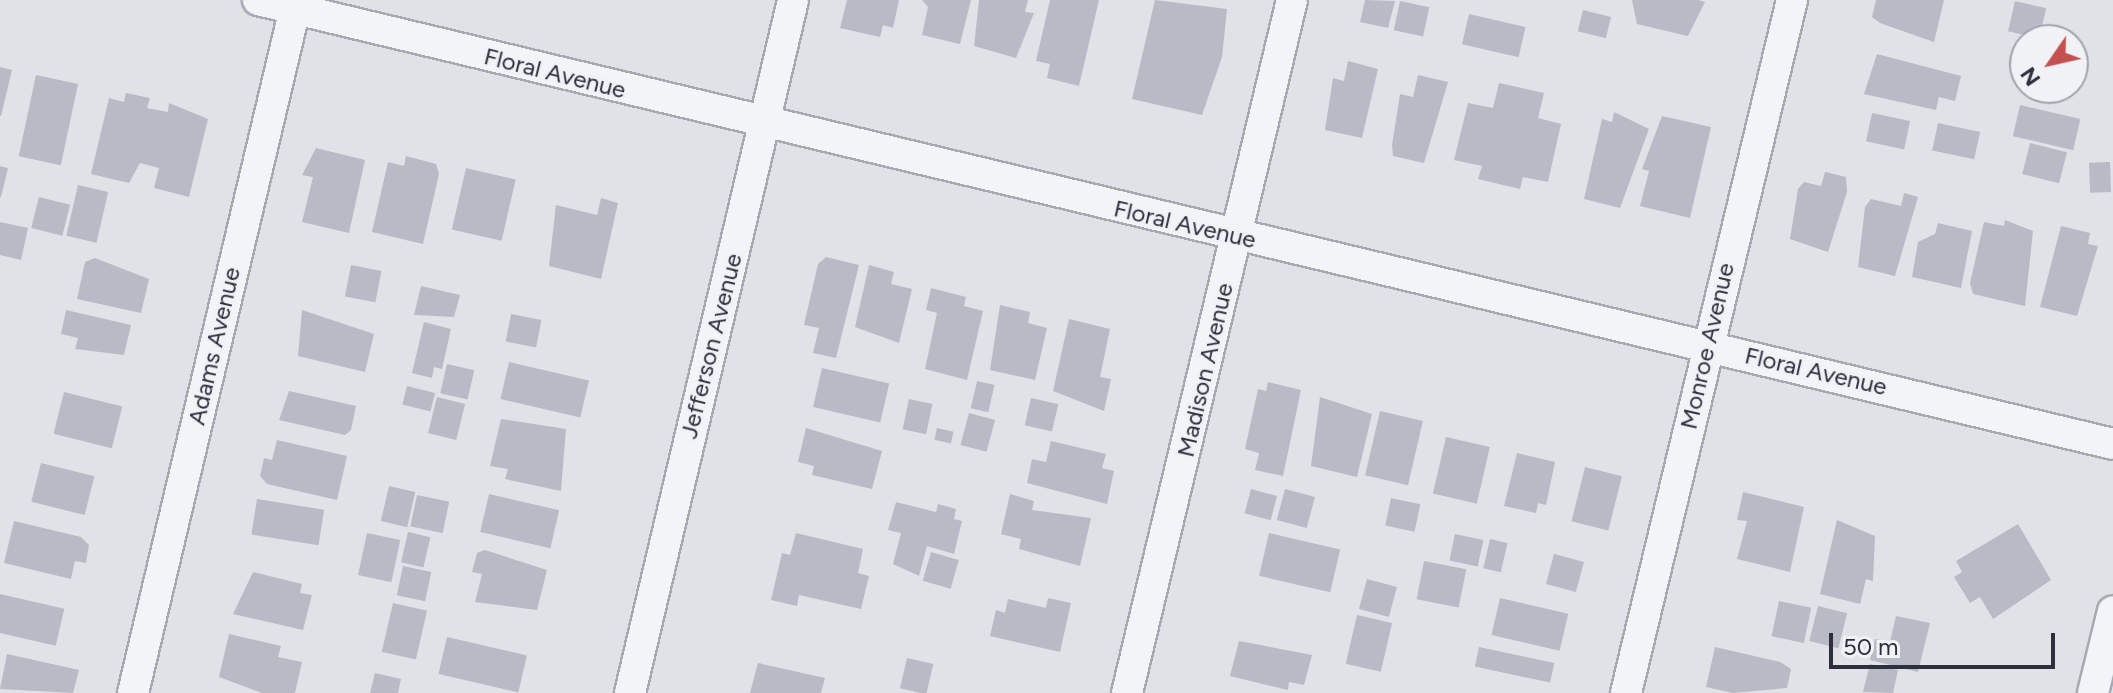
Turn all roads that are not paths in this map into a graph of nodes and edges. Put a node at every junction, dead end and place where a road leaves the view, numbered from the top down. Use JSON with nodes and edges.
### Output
{"nodes":[{"id":1,"x":258,"y":0,"type":"edge"},
{"id":2,"x":793,"y":0,"type":"edge"},
{"id":3,"x":1292,"y":0,"type":"edge"},
{"id":4,"x":1792,"y":0,"type":"edge"},
{"id":5,"x":296,"y":4,"type":"edge"},
{"id":6,"x":764,"y":126,"type":"junction"},
{"id":7,"x":1236,"y":236,"type":"junction"},
{"id":8,"x":1706,"y":344,"type":"junction"},
{"id":9,"x":2113,"y":444,"type":"edge"},
{"id":10,"x":2113,"y":611,"type":"edge"},
{"id":11,"x":133,"y":693,"type":"edge"},
{"id":12,"x":630,"y":693,"type":"edge"},
{"id":13,"x":1127,"y":693,"type":"edge"},
{"id":14,"x":1626,"y":693,"type":"edge"},
{"id":15,"x":2093,"y":693,"type":"edge"}],
"edges":[{"from":1,"to":5,"type":"street","name":"Floral Avenue"},
{"from":2,"to":6,"type":"street","name":"Jefferson Avenue"},
{"from":3,"to":7,"type":"street","name":"Madison Avenue"},
{"from":4,"to":8,"type":"street","name":"Monroe Avenue"},
{"from":5,"to":6,"type":"street","name":"Floral Avenue"},
{"from":5,"to":11,"type":"street","name":"Adams Avenue"},
{"from":6,"to":7,"type":"street","name":"Floral Avenue"},
{"from":6,"to":12,"type":"street","name":"Jefferson Avenue"},
{"from":7,"to":8,"type":"street","name":"Floral Avenue"},
{"from":7,"to":13,"type":"street","name":"Madison Avenue"},
{"from":8,"to":9,"type":"street","name":"Floral Avenue"},
{"from":8,"to":14,"type":"street","name":"Monroe Avenue"},
{"from":10,"to":15,"type":"street"}]}
